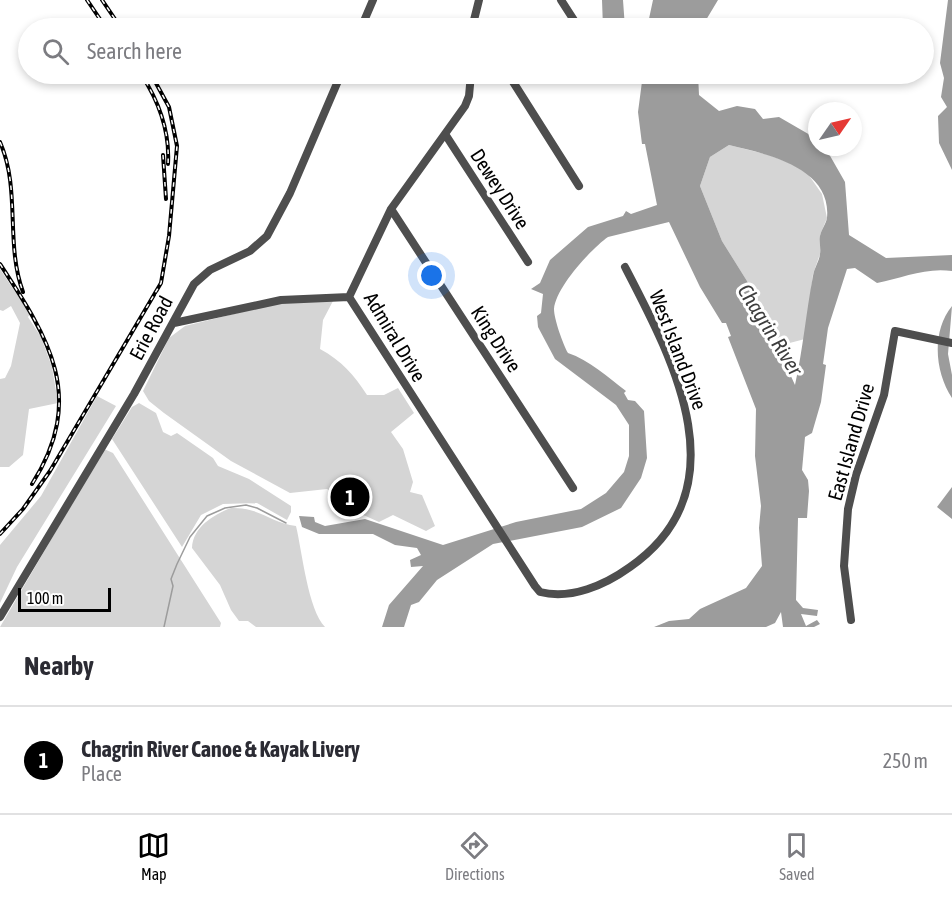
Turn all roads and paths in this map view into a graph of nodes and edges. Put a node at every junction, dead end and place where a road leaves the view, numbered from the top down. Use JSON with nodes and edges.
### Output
{"nodes":[{"id":1,"x":373,"y":0,"type":"edge"},
{"id":2,"x":479,"y":0,"type":"edge"},
{"id":3,"x":561,"y":0,"type":"edge"},
{"id":4,"x":365,"y":18,"type":"edge"},
{"id":5,"x":474,"y":18,"type":"edge"},
{"id":6,"x":573,"y":18,"type":"edge"},
{"id":7,"x":337,"y":84,"type":"edge"},
{"id":8,"x":470,"y":84,"type":"edge"},
{"id":9,"x":514,"y":84,"type":"edge"},
{"id":10,"x":445,"y":134,"type":"junction"},
{"id":11,"x":579,"y":186,"type":"dead end"},
{"id":12,"x":391,"y":208,"type":"junction"},
{"id":13,"x":528,"y":262,"type":"dead end"},
{"id":14,"x":626,"y":267,"type":"dead end"},
{"id":15,"x":349,"y":297,"type":"junction"},
{"id":16,"x":174,"y":323,"type":"junction"},
{"id":17,"x":952,"y":343,"type":"edge"},
{"id":18,"x":573,"y":488,"type":"dead end"},
{"id":19,"x":493,"y":520,"type":"joint"},
{"id":20,"x":0,"y":617,"type":"edge"},
{"id":21,"x":851,"y":620,"type":"dead end"}],
"edges":[{"from":1,"to":4,"type":"street"},
{"from":2,"to":5,"type":"street"},
{"from":3,"to":6,"type":"street"},
{"from":7,"to":16,"type":"street","name":"Erie Road"},
{"from":8,"to":10,"type":"street","name":"Admiral Drive"},
{"from":9,"to":11,"type":"street"},
{"from":10,"to":12,"type":"street","name":"Admiral Drive"},
{"from":10,"to":13,"type":"street","name":"Dewey Drive"},
{"from":12,"to":15,"type":"street","name":"Admiral Drive"},
{"from":12,"to":18,"type":"street","name":"King Drive"},
{"from":14,"to":19,"type":"street","name":"West Island Drive"},
{"from":15,"to":16,"type":"street"},
{"from":15,"to":19,"type":"street","name":"Admiral Drive"},
{"from":16,"to":20,"type":"street","name":"Erie Road"},
{"from":17,"to":21,"type":"street","name":"East Island Drive"}]}
